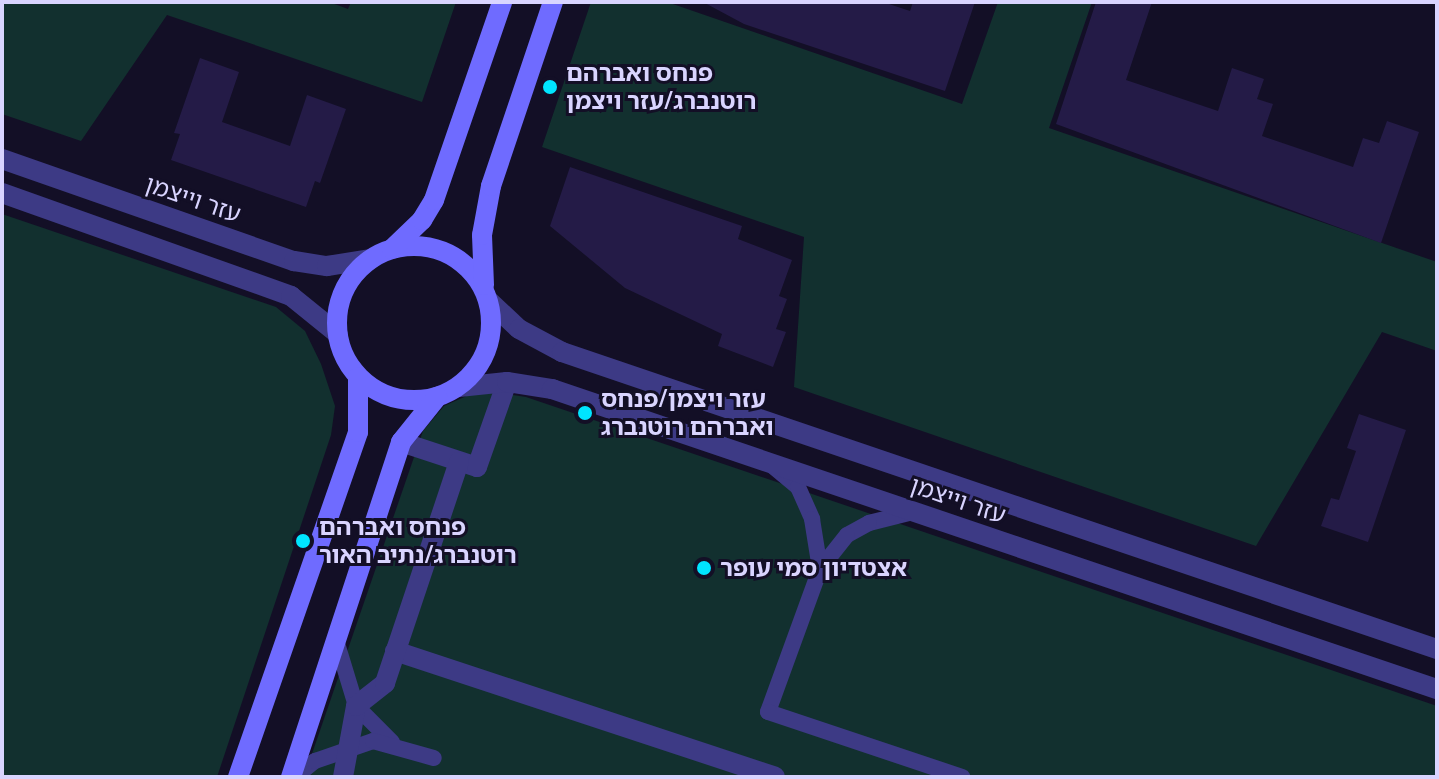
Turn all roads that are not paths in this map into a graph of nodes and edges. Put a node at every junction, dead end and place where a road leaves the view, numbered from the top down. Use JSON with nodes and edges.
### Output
{"nodes":[{"id":1,"x":502,"y":2,"type":"edge"},
{"id":2,"x":553,"y":2,"type":"edge"},
{"id":3,"x":2,"y":159,"type":"edge"},
{"id":4,"x":2,"y":193,"type":"edge"},
{"id":5,"x":392,"y":249,"type":"junction"},
{"id":6,"x":371,"y":259,"type":"junction"},
{"id":7,"x":486,"y":295,"type":"junction"},
{"id":8,"x":338,"y":334,"type":"junction"},
{"id":9,"x":358,"y":377,"type":"junction"},
{"id":10,"x":507,"y":382,"type":"junction"},
{"id":11,"x":459,"y":387,"type":"junction"},
{"id":12,"x":437,"y":397,"type":"junction"},
{"id":13,"x":401,"y":442,"type":"junction"},
{"id":14,"x":459,"y":462,"type":"junction"},
{"id":15,"x":770,"y":463,"type":"junction"},
{"id":16,"x":913,"y":512,"type":"junction"},
{"id":17,"x":820,"y":569,"type":"junction"},
{"id":18,"x":336,"y":639,"type":"junction"},
{"id":19,"x":1437,"y":649,"type":"edge"},
{"id":20,"x":395,"y":651,"type":"junction"},
{"id":21,"x":1437,"y":689,"type":"edge"},
{"id":22,"x":356,"y":706,"type":"junction"},
{"id":23,"x":393,"y":743,"type":"junction"},
{"id":24,"x":352,"y":747,"type":"junction"},
{"id":25,"x":434,"y":758,"type":"dead end"},
{"id":26,"x":238,"y":777,"type":"edge"},
{"id":27,"x":293,"y":777,"type":"edge"},
{"id":28,"x":343,"y":777,"type":"edge"},
{"id":29,"x":775,"y":777,"type":"edge"},
{"id":30,"x":962,"y":777,"type":"edge"}],
"edges":[{"from":1,"to":5,"type":"main road"},
{"from":2,"to":7,"type":"main road"},
{"from":3,"to":6,"type":"street","name":"עזר וייצמן"},
{"from":4,"to":8,"type":"street"},
{"from":5,"to":6,"type":"main road"},
{"from":5,"to":7,"type":"main road"},
{"from":6,"to":8,"type":"main road"},
{"from":7,"to":11,"type":"main road"},
{"from":7,"to":19,"type":"street","name":"עזר וייצמן"},
{"from":8,"to":9,"type":"main road"},
{"from":9,"to":12,"type":"main road"},
{"from":9,"to":26,"type":"main road"},
{"from":10,"to":11,"type":"street","name":"עזר וייצמן"},
{"from":10,"to":14,"type":"street"},
{"from":10,"to":15,"type":"street","name":"עזר וייצמן"},
{"from":11,"to":12,"type":"main road"},
{"from":12,"to":13,"type":"main road"},
{"from":13,"to":14,"type":"street"},
{"from":13,"to":18,"type":"main road"},
{"from":14,"to":20,"type":"street"},
{"from":15,"to":16,"type":"street","name":"עזר וייצמן"},
{"from":15,"to":17,"type":"lane"},
{"from":16,"to":17,"type":"lane"},
{"from":16,"to":21,"type":"street","name":"עזר וייצמן"},
{"from":17,"to":30,"type":"lane"},
{"from":18,"to":22,"type":"lane"},
{"from":18,"to":27,"type":"main road"},
{"from":20,"to":22,"type":"street"},
{"from":20,"to":29,"type":"street"},
{"from":22,"to":23,"type":"lane"},
{"from":22,"to":24,"type":"street"},
{"from":23,"to":24,"type":"lane"},
{"from":23,"to":25,"type":"lane"},
{"from":24,"to":27,"type":"lane"},
{"from":24,"to":28,"type":"street"}]}
